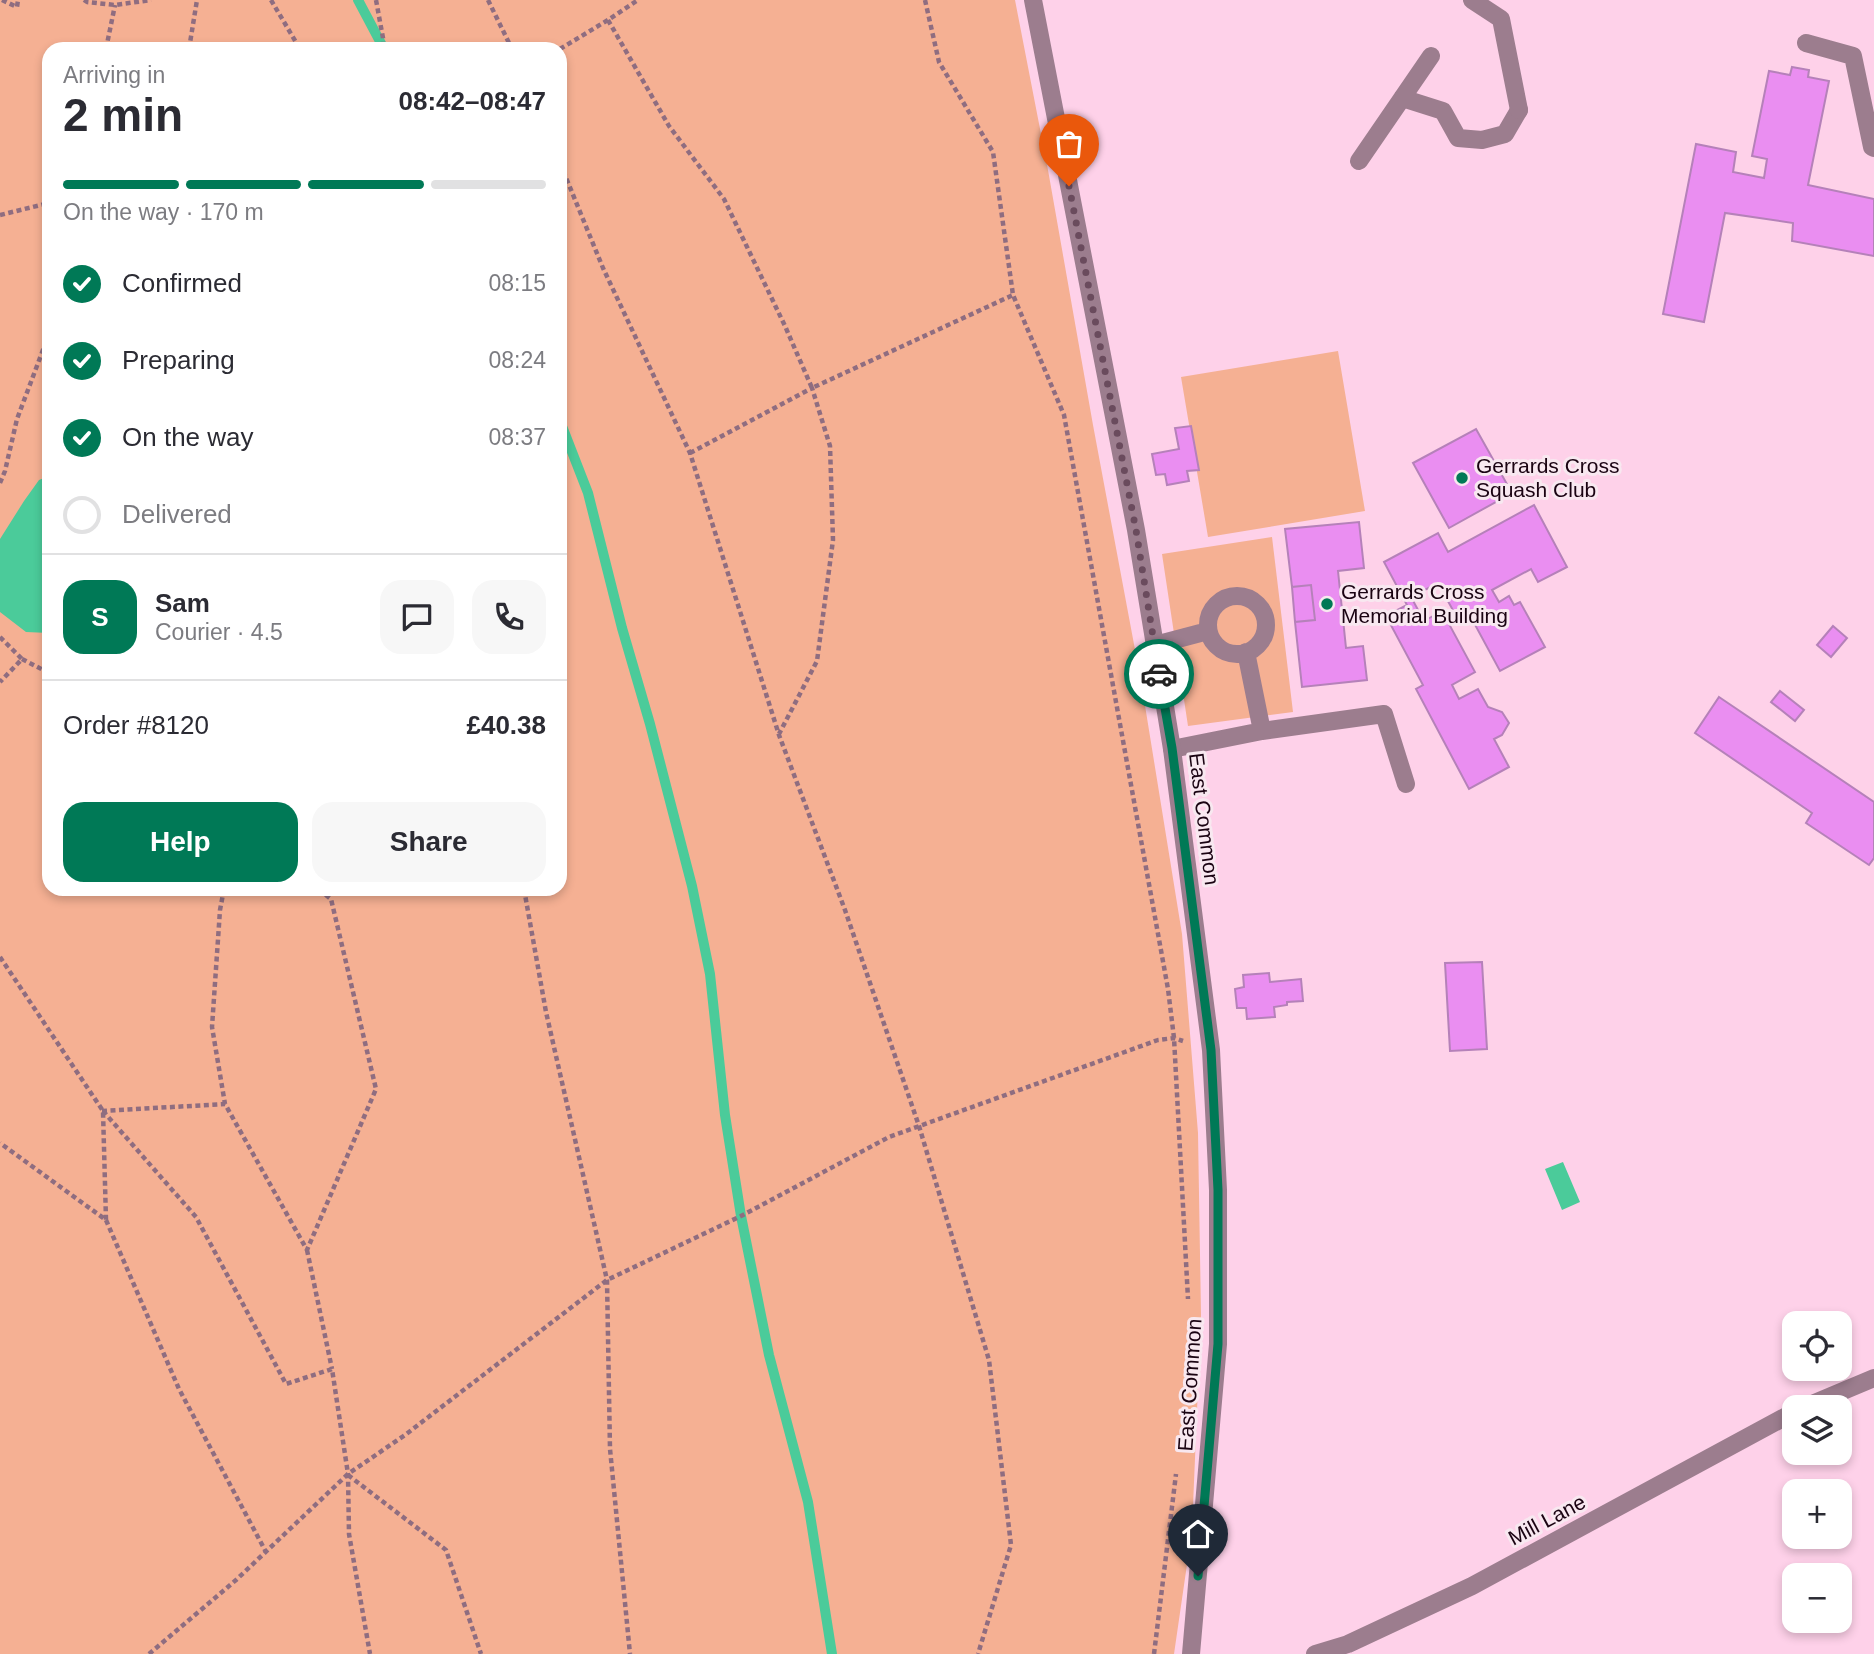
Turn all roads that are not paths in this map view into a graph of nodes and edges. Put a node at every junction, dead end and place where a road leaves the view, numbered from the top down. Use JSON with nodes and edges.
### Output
{"nodes":[{"id":1,"x":1032,"y":0,"type":"edge"},
{"id":2,"x":1472,"y":0,"type":"edge"},
{"id":3,"x":1806,"y":43,"type":"dead end"},
{"id":4,"x":1431,"y":56,"type":"dead end"},
{"id":5,"x":1402,"y":98,"type":"junction"},
{"id":6,"x":1874,"y":148,"type":"edge"},
{"id":7,"x":1359,"y":161,"type":"dead end"},
{"id":8,"x":1208,"y":631,"type":"junction"},
{"id":9,"x":1155,"y":645,"type":"junction"},
{"id":10,"x":1245,"y":652,"type":"junction"},
{"id":11,"x":1262,"y":731,"type":"junction"},
{"id":12,"x":1172,"y":748,"type":"junction"},
{"id":13,"x":1406,"y":784,"type":"dead end"},
{"id":14,"x":1874,"y":1378,"type":"edge"},
{"id":15,"x":1834,"y":1395,"type":"edge"},
{"id":16,"x":1782,"y":1418,"type":"edge"},
{"id":17,"x":1191,"y":1654,"type":"edge"},
{"id":18,"x":1315,"y":1654,"type":"edge"}],
"edges":[{"from":1,"to":9,"type":"street","name":"East Common"},
{"from":2,"to":5,"type":"street"},
{"from":3,"to":6,"type":"street"},
{"from":4,"to":5,"type":"street"},
{"from":5,"to":7,"type":"street"},
{"from":8,"to":9,"type":"street"},
{"from":8,"to":10,"type":"street"},
{"from":8,"to":10,"type":"street"},
{"from":9,"to":12,"type":"street","name":"East Common"},
{"from":10,"to":11,"type":"street"},
{"from":11,"to":12,"type":"street"},
{"from":11,"to":13,"type":"street"},
{"from":12,"to":17,"type":"street","name":"East Common"},
{"from":14,"to":15,"type":"street"},
{"from":16,"to":18,"type":"street","name":"Mill Lane"}]}
